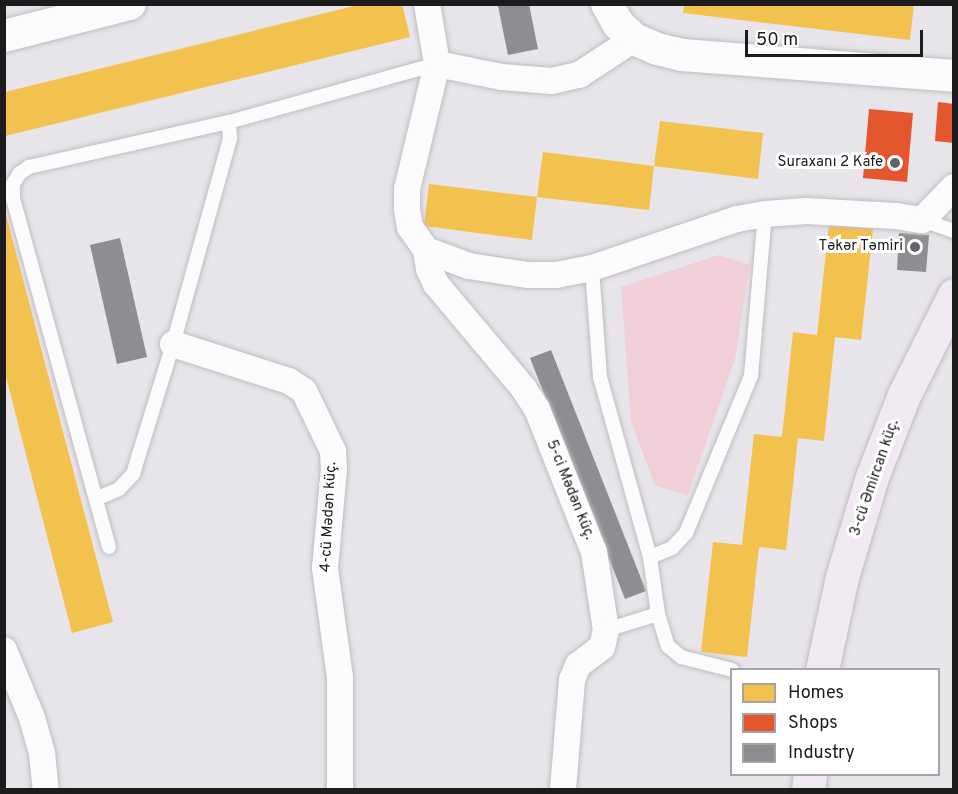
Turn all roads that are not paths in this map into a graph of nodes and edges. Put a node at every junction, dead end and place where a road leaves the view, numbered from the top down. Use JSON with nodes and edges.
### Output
{"nodes":[{"id":1,"x":130,"y":4,"type":"edge"},
{"id":2,"x":427,"y":4,"type":"edge"},
{"id":3,"x":607,"y":4,"type":"edge"},
{"id":4,"x":4,"y":36,"type":"edge"},
{"id":5,"x":634,"y":39,"type":"junction"},
{"id":6,"x":437,"y":64,"type":"junction"},
{"id":7,"x":954,"y":76,"type":"edge"},
{"id":8,"x":229,"y":122,"type":"junction"},
{"id":9,"x":954,"y":187,"type":"edge"},
{"id":10,"x":765,"y":214,"type":"junction"},
{"id":11,"x":922,"y":220,"type":"junction"},
{"id":12,"x":954,"y":231,"type":"edge"},
{"id":13,"x":426,"y":250,"type":"junction"},
{"id":14,"x":592,"y":268,"type":"junction"},
{"id":15,"x":954,"y":295,"type":"edge"},
{"id":16,"x":173,"y":344,"type":"junction"},
{"id":17,"x":98,"y":498,"type":"junction"},
{"id":18,"x":110,"y":547,"type":"dead end"},
{"id":19,"x":650,"y":557,"type":"junction"},
{"id":20,"x":658,"y":614,"type":"junction"},
{"id":21,"x":606,"y":630,"type":"junction"},
{"id":22,"x":6,"y":655,"type":"edge"},
{"id":23,"x":822,"y":668,"type":"edge"},
{"id":24,"x":730,"y":669,"type":"edge"},
{"id":25,"x":46,"y":789,"type":"edge"},
{"id":26,"x":340,"y":789,"type":"edge"},
{"id":27,"x":563,"y":789,"type":"edge"}],
"edges":[{"from":1,"to":4,"type":"street"},
{"from":2,"to":6,"type":"street"},
{"from":3,"to":5,"type":"street"},
{"from":5,"to":6,"type":"street"},
{"from":5,"to":7,"type":"street"},
{"from":6,"to":8,"type":"lane"},
{"from":6,"to":13,"type":"street","name":"5-ci Mədən küç."},
{"from":8,"to":16,"type":"lane"},
{"from":8,"to":17,"type":"lane"},
{"from":9,"to":11,"type":"street"},
{"from":10,"to":11,"type":"street"},
{"from":10,"to":14,"type":"street"},
{"from":10,"to":19,"type":"lane"},
{"from":11,"to":12,"type":"lane"},
{"from":13,"to":14,"type":"street"},
{"from":13,"to":21,"type":"street","name":"5-ci Mədən küç."},
{"from":14,"to":19,"type":"lane"},
{"from":15,"to":23,"type":"main road","name":"3-cü Əmircan küç."},
{"from":16,"to":17,"type":"lane"},
{"from":16,"to":26,"type":"street","name":"4-cü Mədən küç."},
{"from":17,"to":18,"type":"lane"},
{"from":19,"to":20,"type":"lane"},
{"from":20,"to":21,"type":"lane"},
{"from":20,"to":24,"type":"lane"},
{"from":21,"to":27,"type":"street"},
{"from":22,"to":25,"type":"street"}]}
